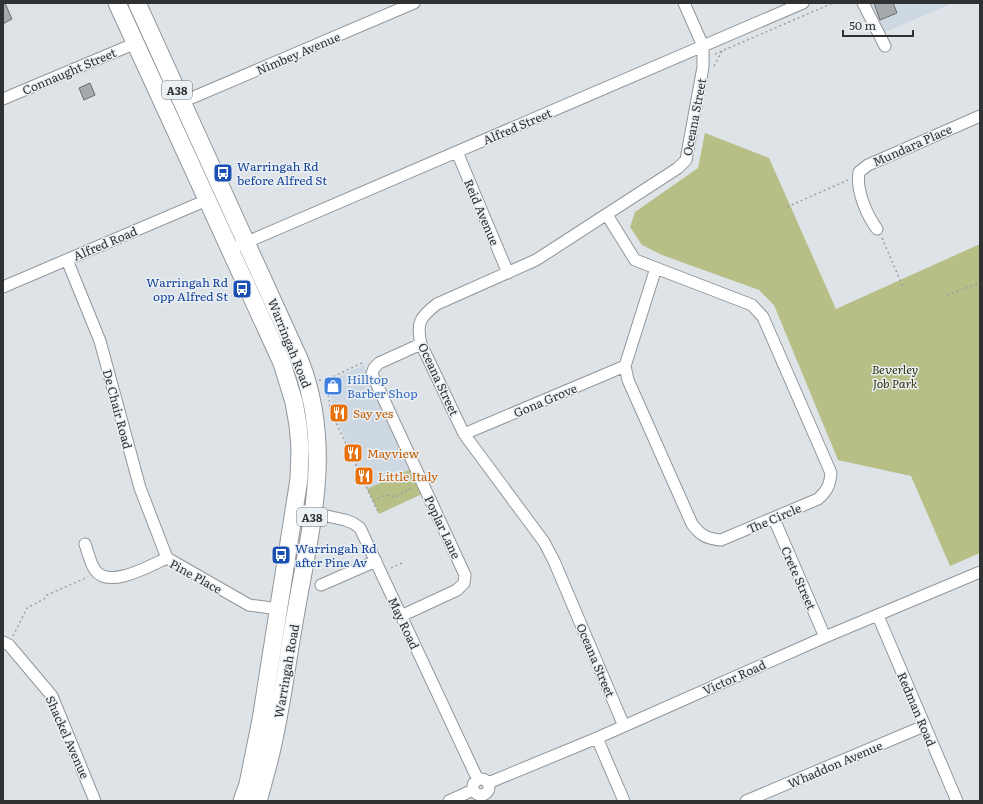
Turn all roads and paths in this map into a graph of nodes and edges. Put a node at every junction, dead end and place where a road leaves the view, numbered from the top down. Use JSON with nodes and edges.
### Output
{"nodes":[{"id":1,"x":117,"y":3,"type":"edge"},
{"id":2,"x":137,"y":3,"type":"edge"},
{"id":3,"x":414,"y":3,"type":"edge"},
{"id":4,"x":684,"y":3,"type":"edge"},
{"id":5,"x":803,"y":3,"type":"edge"},
{"id":6,"x":833,"y":3,"type":"edge"},
{"id":7,"x":863,"y":3,"type":"edge"},
{"id":8,"x":136,"y":43,"type":"junction"},
{"id":9,"x":703,"y":46,"type":"junction"},
{"id":10,"x":885,"y":46,"type":"dead end"},
{"id":11,"x":722,"y":51,"type":"junction"},
{"id":12,"x":715,"y":54,"type":"dead end"},
{"id":13,"x":712,"y":70,"type":"dead end"},
{"id":14,"x":3,"y":99,"type":"edge"},
{"id":15,"x":182,"y":102,"type":"junction"},
{"id":16,"x":980,"y":116,"type":"edge"},
{"id":17,"x":456,"y":152,"type":"junction"},
{"id":18,"x":858,"y":180,"type":"junction"},
{"id":19,"x":207,"y":200,"type":"junction"},
{"id":20,"x":787,"y":207,"type":"dead end"},
{"id":21,"x":607,"y":215,"type":"junction"},
{"id":22,"x":878,"y":229,"type":"joint"},
{"id":23,"x":246,"y":242,"type":"junction"},
{"id":24,"x":231,"y":249,"type":"junction"},
{"id":25,"x":67,"y":260,"type":"junction"},
{"id":26,"x":656,"y":268,"type":"junction"},
{"id":27,"x":508,"y":273,"type":"junction"},
{"id":28,"x":980,"y":283,"type":"edge"},
{"id":29,"x":3,"y":287,"type":"edge"},
{"id":30,"x":903,"y":287,"type":"dead end"},
{"id":31,"x":947,"y":295,"type":"dead end"},
{"id":32,"x":421,"y":344,"type":"junction"},
{"id":33,"x":625,"y":366,"type":"junction"},
{"id":34,"x":374,"y":368,"type":"junction"},
{"id":35,"x":319,"y":380,"type":"dead end"},
{"id":36,"x":326,"y":380,"type":"junction"},
{"id":37,"x":464,"y":434,"type":"junction"},
{"id":38,"x":419,"y":476,"type":"junction"},
{"id":39,"x":373,"y":501,"type":"junction"},
{"id":40,"x":295,"y":509,"type":"junction"},
{"id":41,"x":313,"y":512,"type":"junction"},
{"id":42,"x":379,"y":514,"type":"dead end"},
{"id":43,"x":774,"y":519,"type":"junction"},
{"id":44,"x":85,"y":544,"type":"dead end"},
{"id":45,"x":167,"y":558,"type":"junction"},
{"id":46,"x":376,"y":561,"type":"junction"},
{"id":47,"x":402,"y":563,"type":"dead end"},
{"id":48,"x":391,"y":568,"type":"dead end"},
{"id":49,"x":980,"y":572,"type":"edge"},
{"id":50,"x":90,"y":577,"type":"dead end"},
{"id":51,"x":321,"y":585,"type":"dead end"},
{"id":52,"x":288,"y":611,"type":"junction"},
{"id":53,"x":401,"y":616,"type":"junction"},
{"id":54,"x":878,"y":616,"type":"junction"},
{"id":55,"x":825,"y":637,"type":"junction"},
{"id":56,"x":6,"y":644,"type":"edge"},
{"id":57,"x":624,"y":726,"type":"junction"},
{"id":58,"x":924,"y":726,"type":"junction"},
{"id":59,"x":597,"y":738,"type":"junction"},
{"id":60,"x":483,"y":781,"type":"junction"},
{"id":61,"x":473,"y":790,"type":"junction"},
{"id":62,"x":485,"y":798,"type":"edge"},
{"id":63,"x":95,"y":801,"type":"edge"},
{"id":64,"x":242,"y":801,"type":"edge"},
{"id":65,"x":258,"y":801,"type":"edge"},
{"id":66,"x":449,"y":801,"type":"edge"},
{"id":67,"x":624,"y":801,"type":"edge"},
{"id":68,"x":746,"y":801,"type":"edge"},
{"id":69,"x":957,"y":801,"type":"edge"}],
"edges":[{"from":1,"to":8,"type":"highway","name":"Warringah Road","number":"A38"},
{"from":2,"to":15,"type":"highway","name":"Warringah Road","number":"A38"},
{"from":3,"to":15,"type":"street","name":"Nimbey Avenue"},
{"from":4,"to":9,"type":"street"},
{"from":5,"to":9,"type":"street","name":"Alfred Street"},
{"from":6,"to":11,"type":"path"},
{"from":7,"to":10,"type":"street"},
{"from":8,"to":14,"type":"street","name":"Connaught Street"},
{"from":8,"to":19,"type":"highway","name":"Warringah Road","number":"A38"},
{"from":9,"to":17,"type":"street","name":"Alfred Street"},
{"from":9,"to":21,"type":"street","name":"Oceana Street"},
{"from":11,"to":12,"type":"path"},
{"from":11,"to":13,"type":"path"},
{"from":15,"to":23,"type":"highway","name":"Warringah Road","number":"A38"},
{"from":16,"to":18,"type":"street","name":"Mundara Place"},
{"from":17,"to":23,"type":"street","name":"Alfred Street"},
{"from":17,"to":27,"type":"street","name":"Reid Avenue"},
{"from":18,"to":20,"type":"path"},
{"from":18,"to":22,"type":"street"},
{"from":19,"to":24,"type":"highway","name":"Warringah Road","number":"A38"},
{"from":19,"to":25,"type":"street","name":"Alfred Road"},
{"from":21,"to":26,"type":"street","name":"The Circle"},
{"from":21,"to":27,"type":"street","name":"Oceana Street"},
{"from":22,"to":30,"type":"path"},
{"from":23,"to":24,"type":"street","name":"Alfred Street"},
{"from":23,"to":41,"type":"highway","name":"Warringah Road","number":"A38"},
{"from":24,"to":40,"type":"highway","name":"Warringah Road","number":"A38"},
{"from":25,"to":29,"type":"street","name":"Alfred Road"},
{"from":25,"to":45,"type":"street","name":"De Chair Road"},
{"from":26,"to":33,"type":"street"},
{"from":26,"to":43,"type":"street","name":"The Circle"},
{"from":27,"to":32,"type":"street","name":"Oceana Street"},
{"from":28,"to":31,"type":"path"},
{"from":32,"to":34,"type":"street"},
{"from":32,"to":37,"type":"street","name":"Oceana Street"},
{"from":33,"to":37,"type":"street","name":"Gona Grove"},
{"from":33,"to":43,"type":"street","name":"The Circle"},
{"from":34,"to":36,"type":"path"},
{"from":34,"to":38,"type":"street","name":"Poplar Lane"},
{"from":35,"to":36,"type":"path"},
{"from":36,"to":39,"type":"path"},
{"from":37,"to":57,"type":"street","name":"Oceana Street"},
{"from":38,"to":39,"type":"path"},
{"from":38,"to":53,"type":"street","name":"Poplar Lane"},
{"from":39,"to":42,"type":"path"},
{"from":40,"to":41,"type":"street","name":"May Road"},
{"from":40,"to":52,"type":"highway","name":"Warringah Road","number":"A38"},
{"from":41,"to":46,"type":"street","name":"May Road"},
{"from":41,"to":52,"type":"highway","name":"Warringah Road","number":"A38"},
{"from":43,"to":55,"type":"street","name":"Crete Street"},
{"from":44,"to":45,"type":"street","name":"Pine Place"},
{"from":45,"to":52,"type":"street","name":"Pine Place"},
{"from":46,"to":51,"type":"street"},
{"from":46,"to":53,"type":"street","name":"May Road"},
{"from":47,"to":48,"type":"path"},
{"from":49,"to":54,"type":"street","name":"Victor Road"},
{"from":50,"to":56,"type":"path"},
{"from":52,"to":64,"type":"highway","name":"Warringah Road","number":"A38"},
{"from":52,"to":65,"type":"highway","name":"Warringah Road","number":"A38"},
{"from":53,"to":60,"type":"street","name":"May Road"},
{"from":54,"to":55,"type":"street","name":"Victor Road"},
{"from":54,"to":58,"type":"street","name":"Redman Road"},
{"from":55,"to":57,"type":"street","name":"Victor Road"},
{"from":56,"to":63,"type":"street","name":"Shackel Avenue"},
{"from":57,"to":59,"type":"street","name":"Victor Road"},
{"from":58,"to":68,"type":"street","name":"Whaddon Avenue"},
{"from":58,"to":69,"type":"street","name":"Redman Road"},
{"from":59,"to":60,"type":"street","name":"Victor Road"},
{"from":59,"to":67,"type":"street"},
{"from":60,"to":61,"type":"street"},
{"from":60,"to":62,"type":"street"},
{"from":61,"to":62,"type":"street"},
{"from":61,"to":66,"type":"street"}]}
